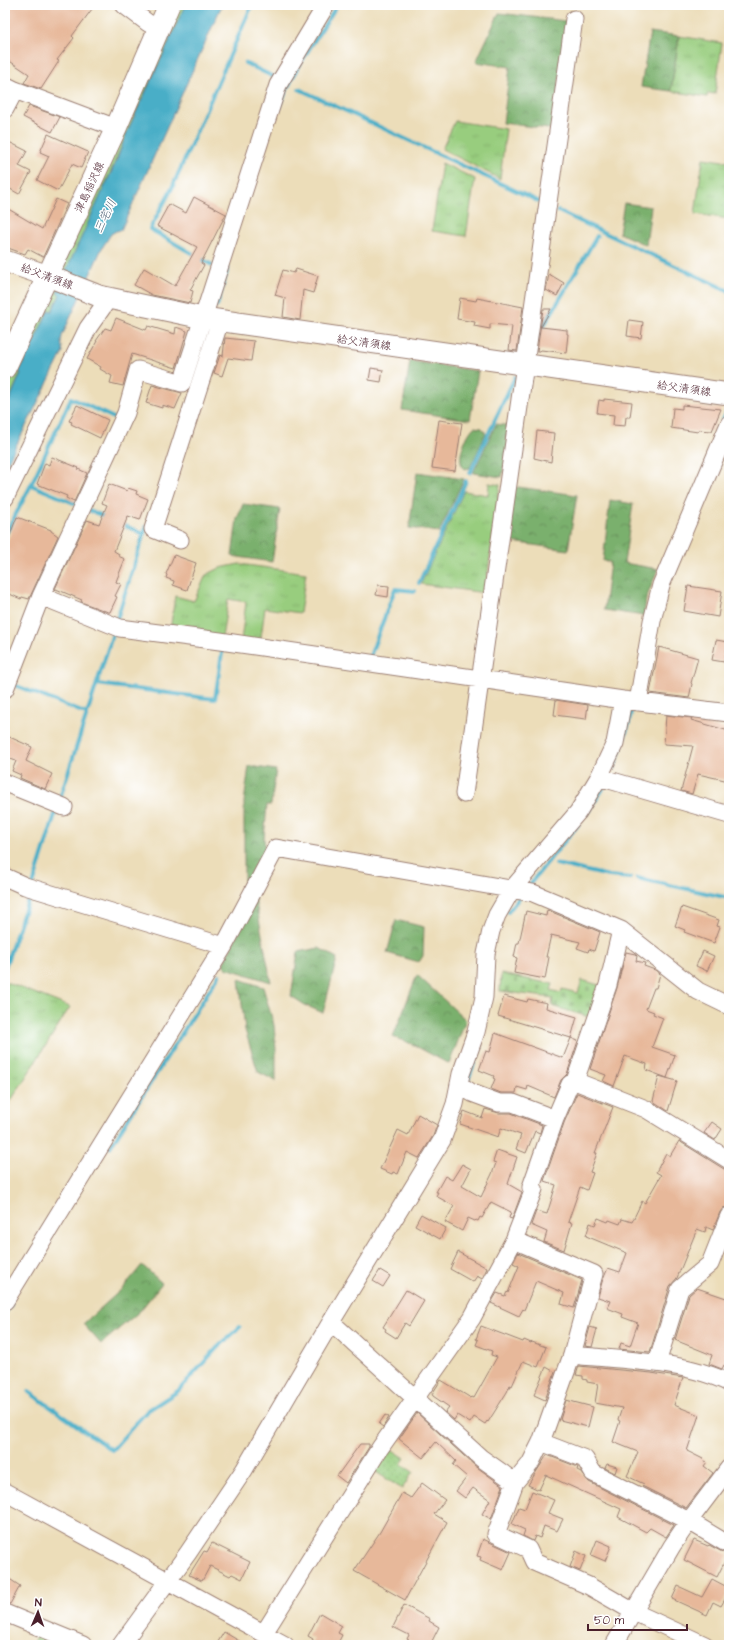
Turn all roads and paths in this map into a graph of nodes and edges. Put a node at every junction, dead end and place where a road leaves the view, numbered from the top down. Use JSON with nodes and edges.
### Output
{"nodes":[{"id":1,"x":124,"y":5,"type":"edge"},
{"id":2,"x":168,"y":5,"type":"edge"},
{"id":3,"x":326,"y":5,"type":"edge"},
{"id":4,"x":574,"y":19,"type":"dead end"},
{"id":5,"x":158,"y":27,"type":"junction"},
{"id":6,"x":10,"y":88,"type":"edge"},
{"id":7,"x":5,"y":109,"type":"edge"},
{"id":8,"x":116,"y":128,"type":"junction"},
{"id":9,"x":5,"y":261,"type":"edge"},
{"id":10,"x":48,"y":276,"type":"junction"},
{"id":11,"x":104,"y":297,"type":"junction"},
{"id":12,"x":211,"y":320,"type":"junction"},
{"id":13,"x":526,"y":365,"type":"junction"},
{"id":14,"x":5,"y":368,"type":"edge"},
{"id":15,"x":729,"y":394,"type":"edge"},
{"id":16,"x":729,"y":424,"type":"edge"},
{"id":17,"x":5,"y":498,"type":"edge"},
{"id":18,"x":180,"y":540,"type":"dead end"},
{"id":19,"x":41,"y":596,"type":"junction"},
{"id":20,"x":481,"y":679,"type":"junction"},
{"id":21,"x":5,"y":689,"type":"edge"},
{"id":22,"x":631,"y":701,"type":"junction"},
{"id":23,"x":729,"y":713,"type":"edge"},
{"id":24,"x":599,"y":777,"type":"junction"},
{"id":25,"x":5,"y":783,"type":"edge"},
{"id":26,"x":464,"y":794,"type":"dead end"},
{"id":27,"x":58,"y":804,"type":"dead end"},
{"id":28,"x":729,"y":815,"type":"edge"},
{"id":29,"x":5,"y":877,"type":"edge"},
{"id":30,"x":512,"y":889,"type":"junction"},
{"id":31,"x":621,"y":930,"type":"junction"},
{"id":32,"x":224,"y":946,"type":"junction"},
{"id":33,"x":729,"y":1006,"type":"edge"},
{"id":34,"x":575,"y":1081,"type":"junction"},
{"id":35,"x":459,"y":1084,"type":"junction"},
{"id":36,"x":555,"y":1120,"type":"junction"},
{"id":37,"x":729,"y":1160,"type":"edge"},
{"id":38,"x":729,"y":1216,"type":"edge"},
{"id":39,"x":514,"y":1240,"type":"junction"},
{"id":40,"x":5,"y":1301,"type":"edge"},
{"id":41,"x":331,"y":1322,"type":"junction"},
{"id":42,"x":572,"y":1355,"type":"junction"},
{"id":43,"x":657,"y":1363,"type":"junction"},
{"id":44,"x":729,"y":1383,"type":"edge"},
{"id":45,"x":416,"y":1399,"type":"junction"},
{"id":46,"x":541,"y":1442,"type":"junction"},
{"id":47,"x":729,"y":1468,"type":"edge"},
{"id":48,"x":515,"y":1482,"type":"junction"},
{"id":49,"x":5,"y":1493,"type":"edge"},
{"id":50,"x":689,"y":1521,"type":"junction"},
{"id":51,"x":729,"y":1545,"type":"edge"},
{"id":52,"x":167,"y":1580,"type":"junction"},
{"id":53,"x":634,"y":1612,"type":"junction"},
{"id":54,"x":5,"y":1613,"type":"edge"},
{"id":55,"x":264,"y":1634,"type":"junction"},
{"id":56,"x":83,"y":1645,"type":"edge"},
{"id":57,"x":121,"y":1645,"type":"edge"},
{"id":58,"x":285,"y":1645,"type":"edge"},
{"id":59,"x":614,"y":1645,"type":"edge"},
{"id":60,"x":705,"y":1645,"type":"edge"}],
"edges":[{"from":1,"to":5,"type":"street"},
{"from":2,"to":5,"type":"main road","name":"津島稲沢線"},
{"from":3,"to":12,"type":"street"},
{"from":4,"to":13,"type":"street"},
{"from":5,"to":8,"type":"main road","name":"津島稲沢線"},
{"from":6,"to":7,"type":"street"},
{"from":6,"to":8,"type":"street"},
{"from":8,"to":10,"type":"main road","name":"津島稲沢線"},
{"from":9,"to":10,"type":"main road","name":"給父清須線"},
{"from":10,"to":11,"type":"main road","name":"給父清須線"},
{"from":10,"to":14,"type":"main road","name":"津島稲沢線"},
{"from":11,"to":12,"type":"main road","name":"給父清須線"},
{"from":11,"to":17,"type":"street"},
{"from":12,"to":13,"type":"main road","name":"給父清須線"},
{"from":12,"to":18,"type":"street"},
{"from":12,"to":19,"type":"street"},
{"from":13,"to":15,"type":"main road","name":"給父清須線"},
{"from":13,"to":20,"type":"street"},
{"from":16,"to":22,"type":"street"},
{"from":19,"to":20,"type":"street"},
{"from":19,"to":21,"type":"street"},
{"from":20,"to":22,"type":"street"},
{"from":20,"to":26,"type":"street"},
{"from":22,"to":23,"type":"street"},
{"from":22,"to":24,"type":"street"},
{"from":24,"to":28,"type":"street"},
{"from":24,"to":30,"type":"street"},
{"from":25,"to":27,"type":"street"},
{"from":29,"to":32,"type":"street"},
{"from":30,"to":31,"type":"street"},
{"from":30,"to":32,"type":"street"},
{"from":30,"to":35,"type":"street"},
{"from":31,"to":33,"type":"street"},
{"from":31,"to":34,"type":"street"},
{"from":32,"to":40,"type":"street"},
{"from":34,"to":36,"type":"street"},
{"from":34,"to":37,"type":"street"},
{"from":35,"to":36,"type":"street"},
{"from":35,"to":41,"type":"street"},
{"from":36,"to":39,"type":"street"},
{"from":38,"to":43,"type":"street"},
{"from":39,"to":42,"type":"street"},
{"from":39,"to":45,"type":"street"},
{"from":41,"to":45,"type":"street"},
{"from":41,"to":52,"type":"street"},
{"from":42,"to":43,"type":"street"},
{"from":42,"to":46,"type":"street"},
{"from":43,"to":44,"type":"street"},
{"from":45,"to":48,"type":"street"},
{"from":45,"to":55,"type":"street"},
{"from":46,"to":48,"type":"street"},
{"from":46,"to":50,"type":"street"},
{"from":47,"to":50,"type":"street"},
{"from":48,"to":53,"type":"street"},
{"from":49,"to":52,"type":"street"},
{"from":50,"to":51,"type":"street"},
{"from":50,"to":53,"type":"street"},
{"from":52,"to":55,"type":"street"},
{"from":52,"to":57,"type":"street"},
{"from":53,"to":59,"type":"street"},
{"from":53,"to":60,"type":"street"},
{"from":54,"to":56,"type":"street"},
{"from":55,"to":58,"type":"street"}]}
